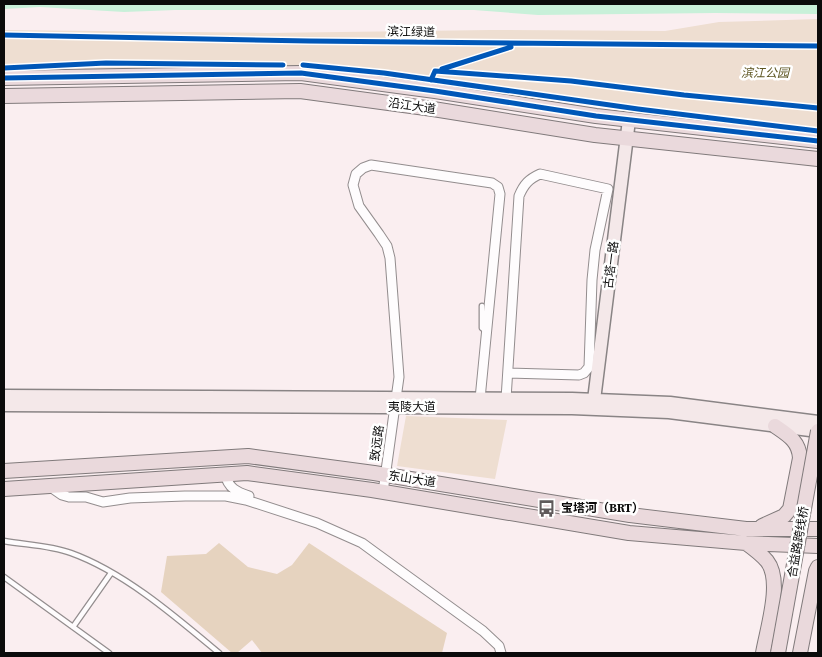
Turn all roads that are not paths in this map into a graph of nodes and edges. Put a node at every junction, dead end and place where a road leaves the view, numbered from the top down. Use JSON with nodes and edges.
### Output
{"nodes":[{"id":1,"x":4,"y":78,"type":"edge"},
{"id":2,"x":4,"y":96,"type":"edge"},
{"id":3,"x":629,"y":120,"type":"junction"},
{"id":4,"x":626,"y":138,"type":"junction"},
{"id":5,"x":818,"y":141,"type":"edge"},
{"id":6,"x":818,"y":159,"type":"edge"},
{"id":7,"x":482,"y":306,"type":"dead end"},
{"id":8,"x":487,"y":332,"type":"junction"},
{"id":9,"x":508,"y":373,"type":"junction"},
{"id":10,"x":4,"y":396,"type":"edge"},
{"id":11,"x":480,"y":398,"type":"junction"},
{"id":12,"x":506,"y":399,"type":"junction"},
{"id":13,"x":395,"y":403,"type":"junction"},
{"id":14,"x":4,"y":405,"type":"edge"},
{"id":15,"x":594,"y":405,"type":"junction"},
{"id":16,"x":818,"y":422,"type":"edge"},
{"id":17,"x":775,"y":426,"type":"junction"},
{"id":18,"x":818,"y":431,"type":"edge"},
{"id":19,"x":4,"y":472,"type":"edge"},
{"id":20,"x":225,"y":474,"type":"junction"},
{"id":21,"x":386,"y":475,"type":"junction"},
{"id":22,"x":818,"y":480,"type":"edge"},
{"id":23,"x":49,"y":486,"type":"junction"},
{"id":24,"x":4,"y":489,"type":"edge"},
{"id":25,"x":383,"y":492,"type":"junction"},
{"id":26,"x":252,"y":502,"type":"junction"},
{"id":27,"x":818,"y":529,"type":"edge"},
{"id":28,"x":746,"y":536,"type":"junction"},
{"id":29,"x":4,"y":540,"type":"edge"},
{"id":30,"x":818,"y":546,"type":"edge"},
{"id":31,"x":818,"y":567,"type":"edge"},
{"id":32,"x":111,"y":573,"type":"junction"},
{"id":33,"x":4,"y":577,"type":"edge"},
{"id":34,"x":73,"y":627,"type":"junction"},
{"id":35,"x":109,"y":653,"type":"edge"},
{"id":36,"x":219,"y":653,"type":"edge"},
{"id":37,"x":501,"y":653,"type":"edge"},
{"id":38,"x":763,"y":653,"type":"edge"},
{"id":39,"x":778,"y":653,"type":"edge"},
{"id":40,"x":787,"y":653,"type":"edge"},
{"id":41,"x":800,"y":653,"type":"edge"}],
"edges":[{"from":1,"to":3,"type":"main road","name":"沿江大道"},
{"from":2,"to":4,"type":"main road","name":"沿江大道"},
{"from":3,"to":4,"type":"main road","name":"古塔一路"},
{"from":3,"to":5,"type":"main road","name":"沿江大道"},
{"from":4,"to":6,"type":"main road","name":"沿江大道"},
{"from":4,"to":15,"type":"main road","name":"古塔一路"},
{"from":7,"to":8,"type":"lane"},
{"from":8,"to":11,"type":"street"},
{"from":8,"to":13,"type":"street","name":"致远路"},
{"from":9,"to":9,"type":"street"},
{"from":9,"to":12,"type":"street"},
{"from":10,"to":13,"type":"main road","name":"夷陵大道"},
{"from":11,"to":12,"type":"main road","name":"夷陵大道"},
{"from":11,"to":13,"type":"main road","name":"夷陵大道"},
{"from":12,"to":15,"type":"main road","name":"夷陵大道"},
{"from":13,"to":14,"type":"main road","name":"夷陵大道"},
{"from":13,"to":15,"type":"main road","name":"夷陵大道"},
{"from":13,"to":21,"type":"street","name":"致远路"},
{"from":15,"to":16,"type":"main road","name":"夷陵大道"},
{"from":15,"to":17,"type":"main road","name":"夷陵大道"},
{"from":17,"to":18,"type":"main road","name":"夷陵大道"},
{"from":17,"to":28,"type":"main road"},
{"from":18,"to":39,"type":"main road","name":"合益路跨线桥","bridge":true},
{"from":19,"to":21,"type":"main road","name":"东山大道"},
{"from":20,"to":23,"type":"main road","name":"东山大道"},
{"from":20,"to":25,"type":"main road","name":"东山大道"},
{"from":20,"to":26,"type":"street"},
{"from":21,"to":25,"type":"street","name":"致远路"},
{"from":21,"to":28,"type":"main road","name":"东山大道"},
{"from":22,"to":40,"type":"main road","name":"合益路跨线桥"},
{"from":23,"to":24,"type":"main road","name":"东山大道"},
{"from":23,"to":26,"type":"street"},
{"from":25,"to":28,"type":"main road","name":"东山大道"},
{"from":26,"to":37,"type":"street"},
{"from":27,"to":28,"type":"main road","name":"东山大道"},
{"from":28,"to":30,"type":"main road","name":"东山大道"},
{"from":28,"to":38,"type":"main road"},
{"from":29,"to":32,"type":"lane"},
{"from":31,"to":41,"type":"main road"},
{"from":32,"to":34,"type":"lane"},
{"from":32,"to":36,"type":"lane"},
{"from":33,"to":34,"type":"lane"},
{"from":34,"to":35,"type":"lane"}]}
